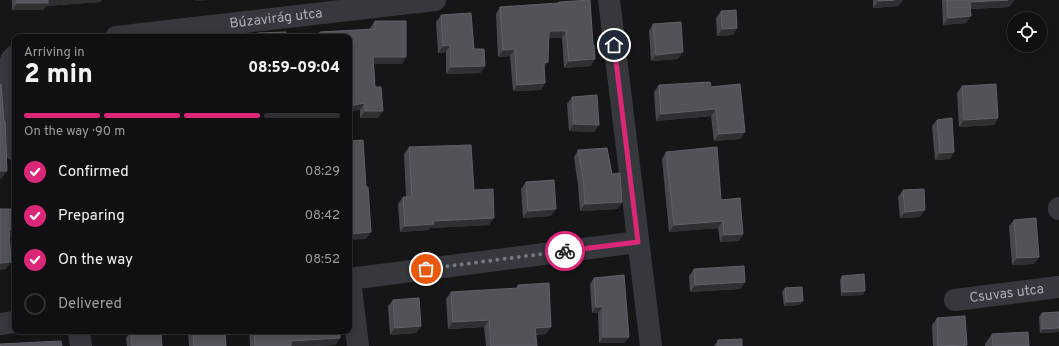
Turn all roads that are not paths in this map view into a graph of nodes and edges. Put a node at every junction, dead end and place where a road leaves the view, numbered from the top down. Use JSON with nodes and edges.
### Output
{"nodes":[{"id":1,"x":435,"y":0,"type":"edge"},
{"id":2,"x":609,"y":0,"type":"edge"},
{"id":3,"x":142,"y":34,"type":"edge"},
{"id":4,"x":12,"y":59,"type":"edge"},
{"id":5,"x":12,"y":124,"type":"edge"},
{"id":6,"x":638,"y":242,"type":"junction"},
{"id":7,"x":352,"y":279,"type":"edge"},
{"id":8,"x":1059,"y":287,"type":"edge"},
{"id":9,"x":954,"y":300,"type":"dead end"},
{"id":10,"x":352,"y":301,"type":"edge"},
{"id":11,"x":12,"y":322,"type":"edge"},
{"id":12,"x":0,"y":324,"type":"edge"},
{"id":13,"x":79,"y":334,"type":"edge"},
{"id":14,"x":81,"y":346,"type":"edge"},
{"id":15,"x":358,"y":346,"type":"edge"},
{"id":16,"x":651,"y":346,"type":"edge"}],
"edges":[{"from":1,"to":3,"type":"street","name":"Búzavirág utca"},
{"from":2,"to":6,"type":"street"},
{"from":4,"to":5,"type":"street"},
{"from":6,"to":7,"type":"street"},
{"from":6,"to":16,"type":"street"},
{"from":8,"to":9,"type":"street","name":"Csuvas utca"},
{"from":10,"to":15,"type":"street"},
{"from":11,"to":12,"type":"street"},
{"from":13,"to":14,"type":"street"}]}
